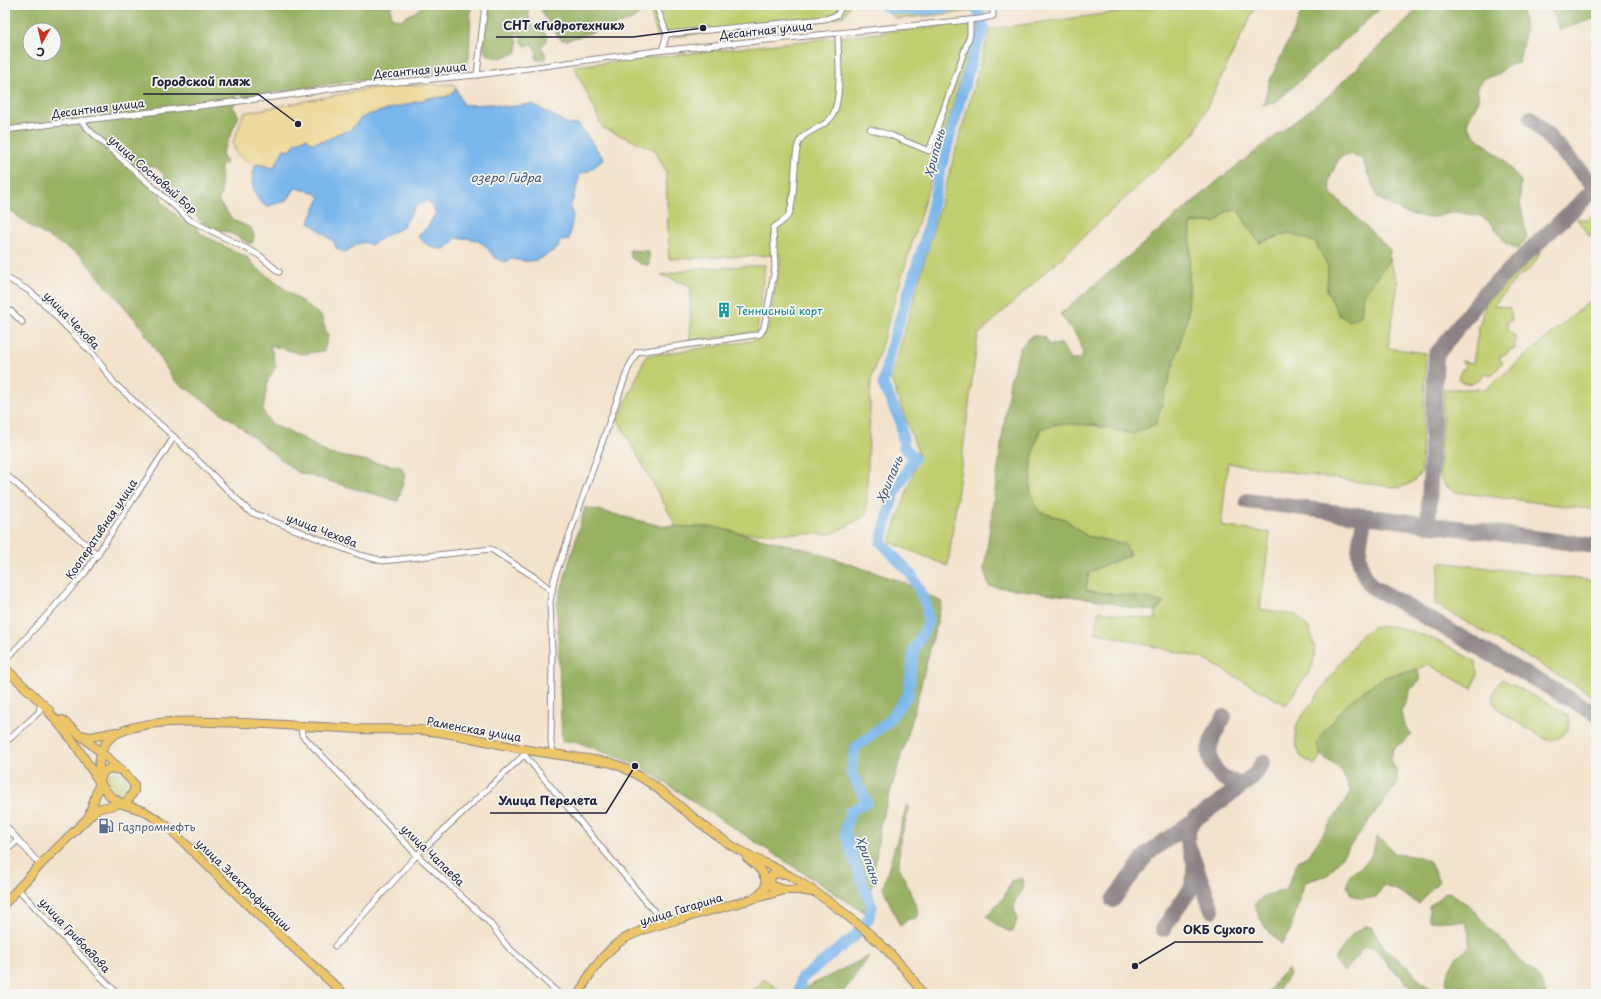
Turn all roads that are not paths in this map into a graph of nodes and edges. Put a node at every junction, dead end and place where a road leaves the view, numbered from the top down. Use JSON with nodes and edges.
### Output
{"nodes":[{"id":1,"x":485,"y":5,"type":"edge"},
{"id":2,"x":656,"y":5,"type":"edge"},
{"id":3,"x":843,"y":5,"type":"edge"},
{"id":4,"x":993,"y":5,"type":"edge"},
{"id":5,"x":970,"y":20,"type":"junction"},
{"id":6,"x":667,"y":34,"type":"junction"},
{"id":7,"x":838,"y":35,"type":"junction"},
{"id":8,"x":662,"y":50,"type":"junction"},
{"id":9,"x":477,"y":75,"type":"junction"},
{"id":10,"x":81,"y":120,"type":"junction"},
{"id":11,"x":870,"y":129,"type":"dead end"},
{"id":12,"x":5,"y":130,"type":"edge"},
{"id":13,"x":279,"y":272,"type":"dead end"},
{"id":14,"x":5,"y":277,"type":"edge"},
{"id":15,"x":5,"y":313,"type":"edge"},
{"id":16,"x":22,"y":322,"type":"dead end"},
{"id":17,"x":174,"y":437,"type":"junction"},
{"id":18,"x":5,"y":474,"type":"edge"},
{"id":19,"x":98,"y":555,"type":"junction"},
{"id":20,"x":552,"y":591,"type":"junction"},
{"id":21,"x":5,"y":661,"type":"edge"},
{"id":22,"x":5,"y":668,"type":"edge"},
{"id":23,"x":43,"y":705,"type":"junction"},
{"id":24,"x":301,"y":726,"type":"junction"},
{"id":25,"x":130,"y":729,"type":"junction"},
{"id":26,"x":80,"y":735,"type":"junction"},
{"id":27,"x":5,"y":744,"type":"edge"},
{"id":28,"x":523,"y":752,"type":"junction"},
{"id":29,"x":102,"y":753,"type":"junction"},
{"id":30,"x":553,"y":753,"type":"junction"},
{"id":31,"x":121,"y":770,"type":"junction"},
{"id":32,"x":99,"y":782,"type":"junction"},
{"id":33,"x":122,"y":804,"type":"junction"},
{"id":34,"x":89,"y":817,"type":"junction"},
{"id":35,"x":5,"y":825,"type":"edge"},
{"id":36,"x":18,"y":840,"type":"junction"},
{"id":37,"x":740,"y":851,"type":"junction"},
{"id":38,"x":5,"y":852,"type":"edge"},
{"id":39,"x":416,"y":855,"type":"junction"},
{"id":40,"x":40,"y":865,"type":"junction"},
{"id":41,"x":789,"y":876,"type":"junction"},
{"id":42,"x":18,"y":889,"type":"junction"},
{"id":43,"x":784,"y":890,"type":"junction"},
{"id":44,"x":815,"y":893,"type":"junction"},
{"id":45,"x":756,"y":898,"type":"junction"},
{"id":46,"x":5,"y":903,"type":"edge"},
{"id":47,"x":661,"y":925,"type":"junction"},
{"id":48,"x":335,"y":946,"type":"dead end"},
{"id":49,"x":118,"y":994,"type":"edge"},
{"id":50,"x":344,"y":994,"type":"edge"},
{"id":51,"x":559,"y":994,"type":"edge"},
{"id":52,"x":579,"y":994,"type":"edge"},
{"id":53,"x":922,"y":994,"type":"edge"}],
"edges":[{"from":1,"to":9,"type":"street"},
{"from":2,"to":6,"type":"street"},
{"from":3,"to":6,"type":"street"},
{"from":4,"to":5,"type":"street","name":"Десантная улица"},
{"from":5,"to":7,"type":"street","name":"Десантная улица"},
{"from":5,"to":11,"type":"street"},
{"from":6,"to":8,"type":"street"},
{"from":7,"to":8,"type":"street","name":"Десантная улица"},
{"from":7,"to":20,"type":"street"},
{"from":8,"to":9,"type":"street","name":"Десантная улица"},
{"from":9,"to":10,"type":"street","name":"Десантная улица"},
{"from":10,"to":12,"type":"street","name":"Десантная улица"},
{"from":10,"to":13,"type":"street","name":"улица Сосновый Бор"},
{"from":14,"to":17,"type":"street","name":"улица Чехова"},
{"from":15,"to":16,"type":"street"},
{"from":17,"to":19,"type":"street","name":"Кооперативная улица"},
{"from":17,"to":20,"type":"street","name":"улица Чехова"},
{"from":18,"to":19,"type":"street"},
{"from":19,"to":21,"type":"street","name":"Кооперативная улица"},
{"from":20,"to":30,"type":"street"},
{"from":22,"to":23,"type":"main road"},
{"from":23,"to":26,"type":"main road"},
{"from":23,"to":27,"type":"street"},
{"from":23,"to":32,"type":"main road"},
{"from":24,"to":25,"type":"main road","name":"Раменская улица"},
{"from":24,"to":28,"type":"main road","name":"Раменская улица"},
{"from":24,"to":39,"type":"street","name":"улица Чапаева"},
{"from":25,"to":26,"type":"main road"},
{"from":25,"to":29,"type":"main road","name":"Раменская улица"},
{"from":26,"to":29,"type":"main road"},
{"from":28,"to":30,"type":"main road","name":"Раменская улица"},
{"from":28,"to":39,"type":"street"},
{"from":28,"to":47,"type":"street"},
{"from":29,"to":31,"type":"main road"},
{"from":29,"to":32,"type":"main road"},
{"from":30,"to":37,"type":"main road","name":"Раменская улица"},
{"from":31,"to":32,"type":"main road"},
{"from":31,"to":33,"type":"main road"},
{"from":32,"to":33,"type":"main road"},
{"from":32,"to":34,"type":"main road"},
{"from":33,"to":34,"type":"main road"},
{"from":33,"to":50,"type":"main road","name":"улица Электрофикации"},
{"from":34,"to":40,"type":"main road"},
{"from":35,"to":36,"type":"street"},
{"from":36,"to":38,"type":"street"},
{"from":36,"to":40,"type":"street"},
{"from":37,"to":41,"type":"main road","name":"Раменская улица"},
{"from":37,"to":45,"type":"main road"},
{"from":39,"to":48,"type":"street"},
{"from":39,"to":51,"type":"street","name":"улица Чапаева"},
{"from":40,"to":42,"type":"main road"},
{"from":41,"to":43,"type":"main road"},
{"from":41,"to":44,"type":"main road","name":"Раменская улица"},
{"from":42,"to":46,"type":"main road"},
{"from":42,"to":49,"type":"street","name":"улица Грибоедова"},
{"from":43,"to":44,"type":"main road","name":"улица Гагарина"},
{"from":43,"to":45,"type":"main road","name":"улица Гагарина"},
{"from":44,"to":53,"type":"main road","name":"Раменская улица"},
{"from":45,"to":47,"type":"main road","name":"улица Гагарина"},
{"from":47,"to":52,"type":"main road","name":"улица Гагарина"}]}
